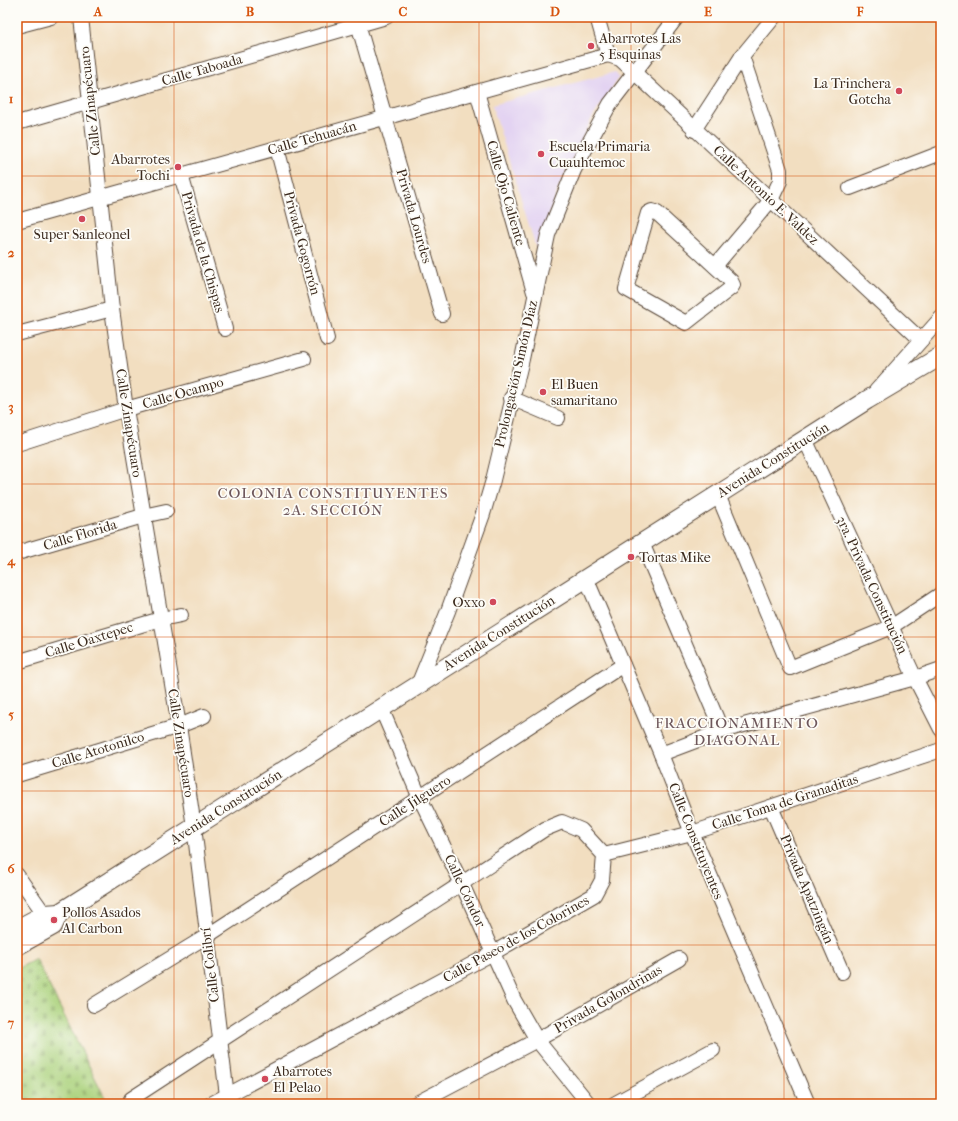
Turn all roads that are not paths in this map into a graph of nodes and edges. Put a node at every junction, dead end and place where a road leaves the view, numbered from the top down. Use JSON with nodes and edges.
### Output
{"nodes":[{"id":1,"x":51,"y":17,"type":"edge"},
{"id":2,"x":82,"y":17,"type":"edge"},
{"id":3,"x":386,"y":17,"type":"edge"},
{"id":4,"x":597,"y":17,"type":"edge"},
{"id":5,"x":677,"y":17,"type":"edge"},
{"id":6,"x":774,"y":17,"type":"edge"},
{"id":7,"x":357,"y":21,"type":"edge"},
{"id":8,"x":17,"y":26,"type":"edge"},
{"id":9,"x":608,"y":55,"type":"junction"},
{"id":10,"x":742,"y":56,"type":"junction"},
{"id":11,"x":633,"y":73,"type":"junction"},
{"id":12,"x":477,"y":92,"type":"junction"},
{"id":13,"x":91,"y":102,"type":"junction"},
{"id":14,"x":385,"y":118,"type":"junction"},
{"id":15,"x":17,"y":123,"type":"edge"},
{"id":16,"x":694,"y":130,"type":"junction"},
{"id":17,"x":277,"y":148,"type":"junction"},
{"id":18,"x":941,"y":153,"type":"edge"},
{"id":19,"x":181,"y":175,"type":"junction"},
{"id":20,"x":850,"y":188,"type":"dead end"},
{"id":21,"x":100,"y":198,"type":"junction"},
{"id":22,"x":771,"y":200,"type":"junction"},
{"id":23,"x":17,"y":221,"type":"edge"},
{"id":24,"x":715,"y":266,"type":"junction"},
{"id":25,"x":534,"y":294,"type":"junction"},
{"id":26,"x":112,"y":309,"type":"junction"},
{"id":27,"x":442,"y":314,"type":"dead end"},
{"id":28,"x":941,"y":318,"type":"edge"},
{"id":29,"x":225,"y":329,"type":"dead end"},
{"id":30,"x":17,"y":334,"type":"edge"},
{"id":31,"x":327,"y":339,"type":"dead end"},
{"id":32,"x":921,"y":340,"type":"junction"},
{"id":33,"x":941,"y":356,"type":"edge"},
{"id":34,"x":304,"y":359,"type":"dead end"},
{"id":35,"x":512,"y":398,"type":"junction"},
{"id":36,"x":867,"y":400,"type":"junction"},
{"id":37,"x":126,"y":409,"type":"junction"},
{"id":38,"x":558,"y":418,"type":"dead end"},
{"id":39,"x":805,"y":439,"type":"junction"},
{"id":40,"x":17,"y":444,"type":"edge"},
{"id":41,"x":718,"y":495,"type":"junction"},
{"id":42,"x":166,"y":511,"type":"dead end"},
{"id":43,"x":143,"y":516,"type":"junction"},
{"id":44,"x":642,"y":543,"type":"junction"},
{"id":45,"x":17,"y":553,"type":"edge"},
{"id":46,"x":586,"y":578,"type":"junction"},
{"id":47,"x":941,"y":594,"type":"edge"},
{"id":48,"x":181,"y":615,"type":"dead end"},
{"id":49,"x":161,"y":619,"type":"junction"},
{"id":50,"x":891,"y":627,"type":"junction"},
{"id":51,"x":17,"y":662,"type":"edge"},
{"id":52,"x":623,"y":665,"type":"junction"},
{"id":53,"x":941,"y":669,"type":"edge"},
{"id":54,"x":915,"y":678,"type":"junction"},
{"id":55,"x":418,"y":685,"type":"junction"},
{"id":56,"x":381,"y":708,"type":"junction"},
{"id":57,"x":204,"y":716,"type":"dead end"},
{"id":58,"x":179,"y":726,"type":"junction"},
{"id":59,"x":941,"y":729,"type":"edge"},
{"id":60,"x":722,"y":731,"type":"junction"},
{"id":61,"x":941,"y":750,"type":"edge"},
{"id":62,"x":661,"y":754,"type":"junction"},
{"id":63,"x":17,"y":775,"type":"edge"},
{"id":64,"x":420,"y":798,"type":"junction"},
{"id":65,"x":771,"y":807,"type":"junction"},
{"id":66,"x":194,"y":827,"type":"junction"},
{"id":67,"x":692,"y":833,"type":"junction"},
{"id":68,"x":604,"y":855,"type":"junction"},
{"id":69,"x":18,"y":878,"type":"edge"},
{"id":70,"x":462,"y":884,"type":"junction"},
{"id":71,"x":52,"y":918,"type":"junction"},
{"id":72,"x":17,"y":929,"type":"edge"},
{"id":73,"x":207,"y":936,"type":"junction"},
{"id":74,"x":17,"y":946,"type":"edge"},
{"id":75,"x":494,"y":953,"type":"junction"},
{"id":76,"x":680,"y":958,"type":"dead end"},
{"id":77,"x":842,"y":972,"type":"dead end"},
{"id":78,"x":94,"y":1005,"type":"dead end"},
{"id":79,"x":537,"y":1040,"type":"junction"},
{"id":80,"x":219,"y":1041,"type":"junction"},
{"id":81,"x":713,"y":1050,"type":"dead end"},
{"id":82,"x":131,"y":1099,"type":"dead end"},
{"id":83,"x":227,"y":1100,"type":"edge"},
{"id":84,"x":211,"y":1104,"type":"edge"},
{"id":85,"x":415,"y":1104,"type":"edge"},
{"id":86,"x":589,"y":1104,"type":"edge"},
{"id":87,"x":614,"y":1104,"type":"edge"},
{"id":88,"x":808,"y":1104,"type":"edge"}],
"edges":[{"from":1,"to":8,"type":"street"},
{"from":2,"to":13,"type":"street","name":"Calle Zinapécuaro"},
{"from":3,"to":7,"type":"street","name":"Calle Taboada"},
{"from":4,"to":9,"type":"street"},
{"from":5,"to":11,"type":"street","name":"Prolongación Simón Díaz"},
{"from":6,"to":10,"type":"street"},
{"from":7,"to":13,"type":"street","name":"Calle Taboada"},
{"from":7,"to":14,"type":"street","name":"Privada Lourdes"},
{"from":9,"to":11,"type":"street","name":"Calle Antonio E. Valdez"},
{"from":9,"to":12,"type":"street","name":"Calle Tehuacán"},
{"from":10,"to":16,"type":"street"},
{"from":10,"to":22,"type":"street"},
{"from":11,"to":16,"type":"street","name":"Calle Antonio E. Valdez"},
{"from":11,"to":25,"type":"street","name":"Prolongación Simón Díaz"},
{"from":12,"to":14,"type":"street","name":"Calle Tehuacán"},
{"from":12,"to":25,"type":"street","name":"Calle Ojo Caliente"},
{"from":13,"to":15,"type":"street","name":"Calle Taboada"},
{"from":13,"to":21,"type":"street","name":"Calle Zinapécuaro"},
{"from":14,"to":17,"type":"street","name":"Calle Tehuacán"},
{"from":14,"to":27,"type":"street","name":"Privada Lourdes"},
{"from":16,"to":22,"type":"street","name":"Calle Antonio E. Valdez"},
{"from":17,"to":19,"type":"street","name":"Calle Tehuacán"},
{"from":17,"to":31,"type":"street","name":"Privada Gogorrón"},
{"from":18,"to":20,"type":"street"},
{"from":19,"to":21,"type":"street","name":"Calle Tehuacán"},
{"from":19,"to":29,"type":"street","name":"Privada de la Chispas"},
{"from":21,"to":23,"type":"street","name":"Calle Tehuacán"},
{"from":21,"to":26,"type":"street","name":"Calle Zinapécuaro"},
{"from":22,"to":24,"type":"street"},
{"from":22,"to":32,"type":"street","name":"Calle Antonio E. Valdez"},
{"from":24,"to":24,"type":"street"},
{"from":25,"to":35,"type":"street","name":"Prolongación Simón Díaz"},
{"from":26,"to":30,"type":"street"},
{"from":26,"to":37,"type":"street","name":"Calle Zinapécuaro"},
{"from":28,"to":32,"type":"street"},
{"from":32,"to":36,"type":"street"},
{"from":33,"to":36,"type":"main road","name":"Avenida Constitución"},
{"from":34,"to":37,"type":"street","name":"Calle Ocampo"},
{"from":35,"to":38,"type":"street"},
{"from":35,"to":55,"type":"street","name":"Prolongación Simón Díaz"},
{"from":36,"to":39,"type":"main road","name":"Avenida Constitución"},
{"from":37,"to":40,"type":"street","name":"Calle Ocampo"},
{"from":37,"to":43,"type":"street","name":"Calle Zinapécuaro"},
{"from":39,"to":41,"type":"main road","name":"Avenida Constitución"},
{"from":39,"to":50,"type":"street","name":"3ra. Privada Constitución"},
{"from":41,"to":44,"type":"main road","name":"Avenida Constitución"},
{"from":41,"to":50,"type":"street"},
{"from":42,"to":43,"type":"street","name":"Calle Florida"},
{"from":43,"to":45,"type":"street","name":"Calle Florida"},
{"from":43,"to":49,"type":"street","name":"Calle Zinapécuaro"},
{"from":44,"to":46,"type":"main road","name":"Avenida Constitución"},
{"from":44,"to":60,"type":"street"},
{"from":46,"to":52,"type":"street","name":"Calle Constituyentes"},
{"from":46,"to":55,"type":"main road","name":"Avenida Constitución"},
{"from":47,"to":50,"type":"street"},
{"from":48,"to":49,"type":"street","name":"Calle Oaxtepec"},
{"from":49,"to":51,"type":"street","name":"Calle Oaxtepec"},
{"from":49,"to":58,"type":"street","name":"Calle Zinapécuaro"},
{"from":50,"to":54,"type":"street","name":"3ra. Privada Constitución"},
{"from":52,"to":62,"type":"street","name":"Calle Constituyentes"},
{"from":52,"to":64,"type":"street","name":"Calle Jilguero"},
{"from":53,"to":54,"type":"street"},
{"from":54,"to":59,"type":"street","name":"3ra. Privada Constitución"},
{"from":54,"to":60,"type":"street"},
{"from":55,"to":56,"type":"main road","name":"Avenida Constitución"},
{"from":56,"to":64,"type":"street","name":"Calle Cóndor"},
{"from":56,"to":66,"type":"main road","name":"Avenida Constitución"},
{"from":57,"to":58,"type":"street","name":"Calle Atotonilco"},
{"from":58,"to":63,"type":"street","name":"Calle Atotonilco"},
{"from":58,"to":66,"type":"street","name":"Calle Zinapécuaro"},
{"from":60,"to":62,"type":"street"},
{"from":61,"to":65,"type":"street","name":"Calle Toma de Granaditas"},
{"from":62,"to":67,"type":"street","name":"Calle Constituyentes"},
{"from":64,"to":70,"type":"street","name":"Calle Cóndor"},
{"from":64,"to":73,"type":"street","name":"Calle Jilguero"},
{"from":65,"to":67,"type":"street","name":"Calle Toma de Granaditas"},
{"from":65,"to":77,"type":"street","name":"Privada Apatzingán"},
{"from":66,"to":71,"type":"main road","name":"Avenida Constitución"},
{"from":66,"to":73,"type":"street","name":"Calle Colibrí"},
{"from":67,"to":68,"type":"street","name":"Calle Toma de Granaditas"},
{"from":67,"to":88,"type":"street","name":"Calle Constituyentes"},
{"from":68,"to":70,"type":"street"},
{"from":68,"to":75,"type":"street","name":"Calle Paseo de los Colorines"},
{"from":69,"to":71,"type":"street"},
{"from":70,"to":75,"type":"street","name":"Calle Cóndor"},
{"from":70,"to":80,"type":"street"},
{"from":71,"to":72,"type":"main road","name":"Avenida Constitución"},
{"from":71,"to":74,"type":"main road","name":"Avenida Constitución"},
{"from":73,"to":78,"type":"street","name":"Calle Jilguero"},
{"from":73,"to":80,"type":"street","name":"Calle Colibrí"},
{"from":75,"to":79,"type":"street","name":"Calle Cóndor"},
{"from":75,"to":83,"type":"street","name":"Calle Paseo de los Colorines"},
{"from":76,"to":79,"type":"street","name":"Privada Golondrinas"},
{"from":79,"to":85,"type":"street","name":"Privada Golondrinas"},
{"from":79,"to":86,"type":"street","name":"Calle Cóndor"},
{"from":80,"to":82,"type":"street"},
{"from":80,"to":83,"type":"street","name":"Calle Colibrí"},
{"from":81,"to":87,"type":"street"},
{"from":83,"to":84,"type":"street","name":"Calle Paseo de los Colorines"}]}
